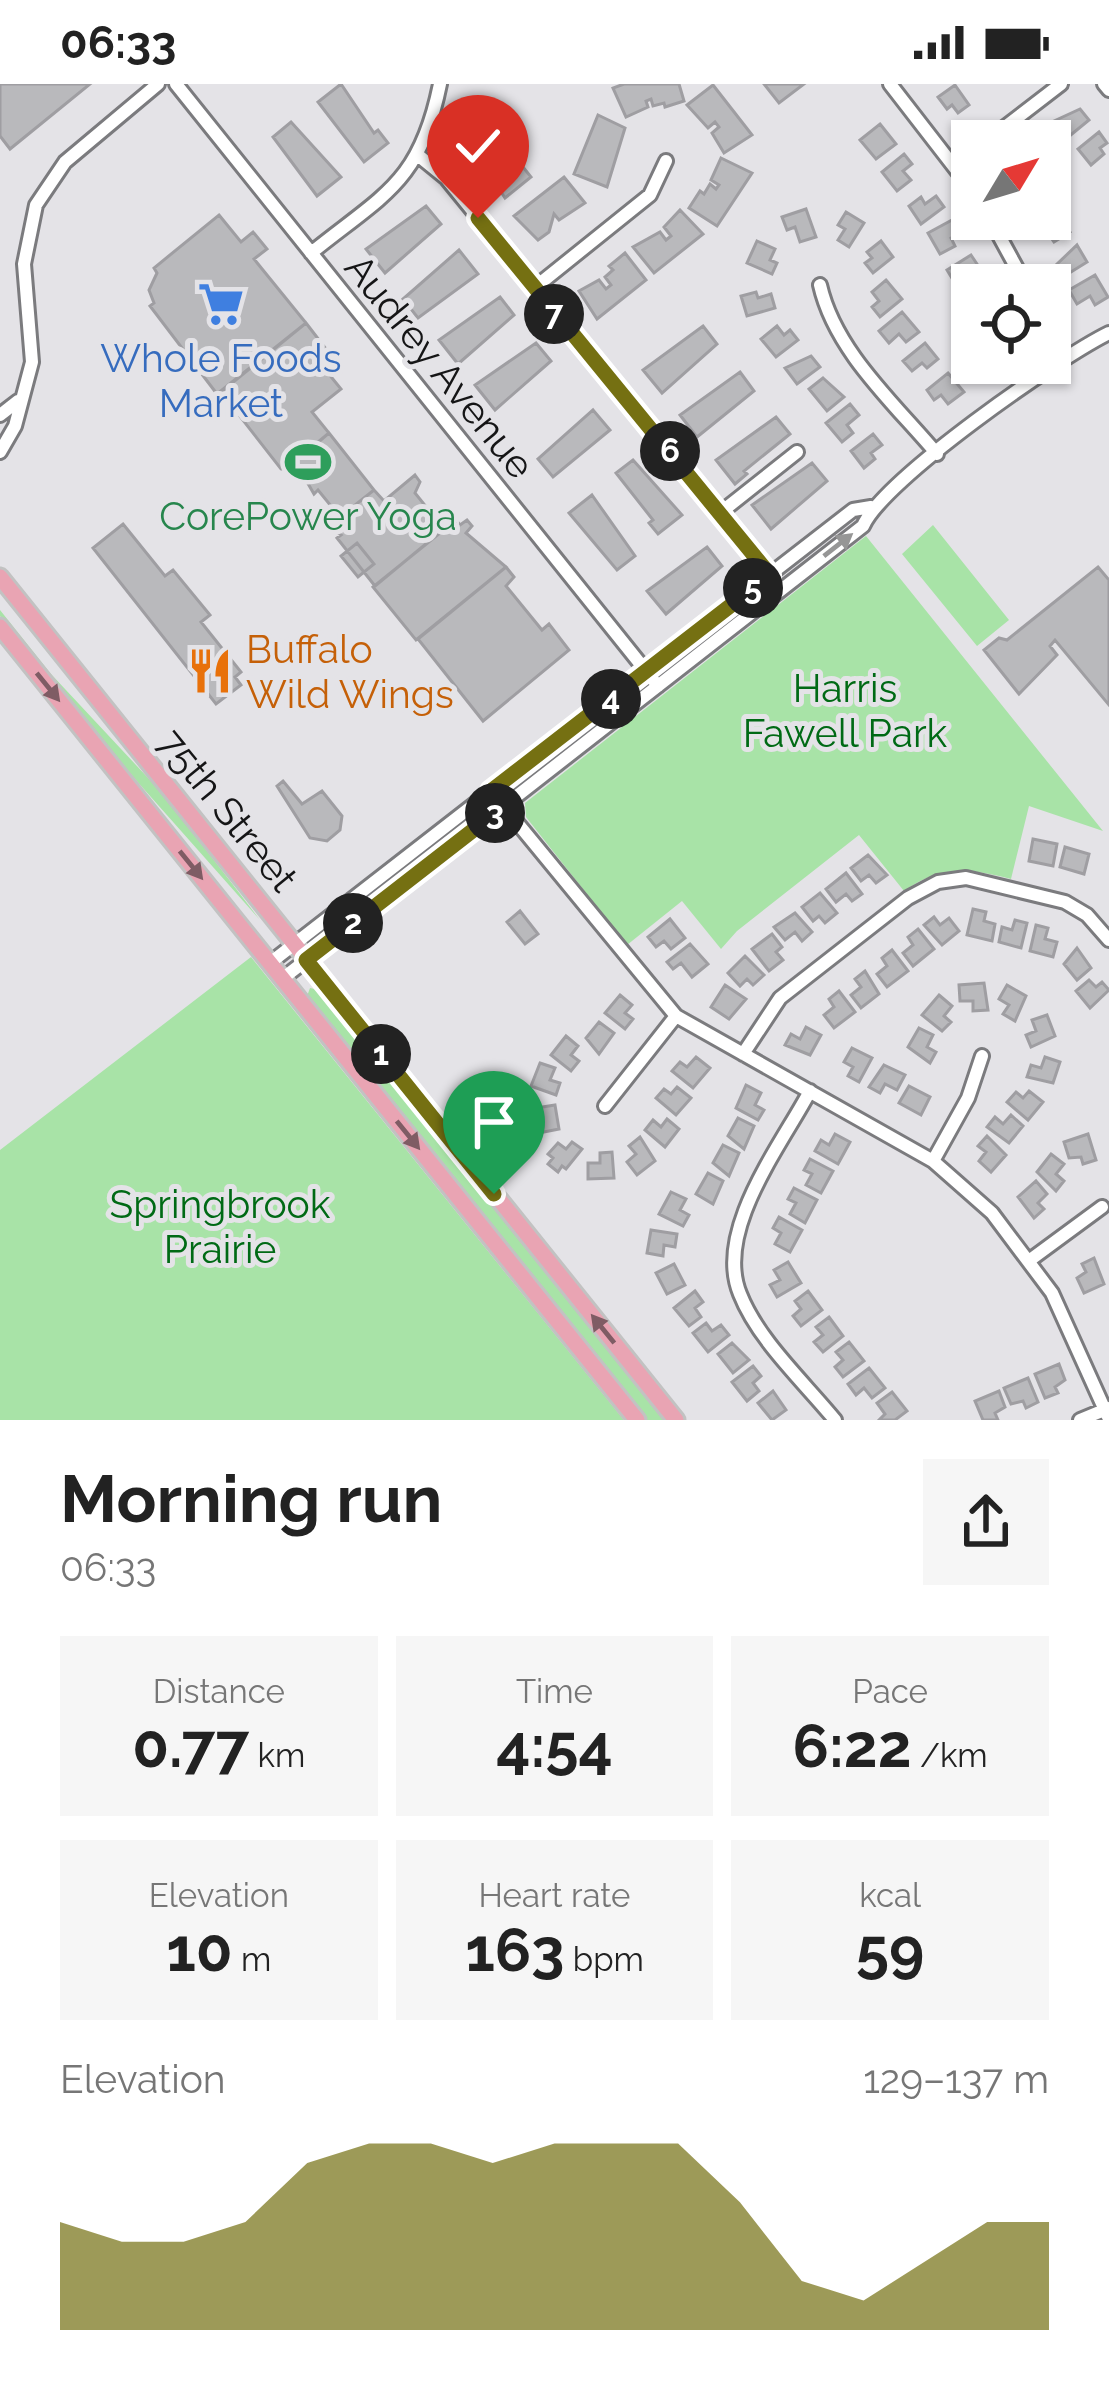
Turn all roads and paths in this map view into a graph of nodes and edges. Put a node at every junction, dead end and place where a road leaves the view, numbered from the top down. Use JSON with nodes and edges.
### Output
{"nodes":[{"id":1,"x":158,"y":84,"type":"edge"},
{"id":2,"x":176,"y":84,"type":"edge"},
{"id":3,"x":440,"y":84,"type":"edge"},
{"id":4,"x":890,"y":84,"type":"edge"},
{"id":5,"x":1061,"y":84,"type":"edge"},
{"id":6,"x":1014,"y":120,"type":"edge"},
{"id":7,"x":419,"y":156,"type":"junction"},
{"id":8,"x":667,"y":161,"type":"dead end"},
{"id":9,"x":951,"y":162,"type":"edge"},
{"id":10,"x":311,"y":253,"type":"junction"},
{"id":11,"x":820,"y":285,"type":"dead end"},
{"id":12,"x":533,"y":289,"type":"junction"},
{"id":13,"x":1109,"y":333,"type":"edge"},
{"id":14,"x":1071,"y":353,"type":"edge"},
{"id":15,"x":1028,"y":384,"type":"edge"},
{"id":16,"x":18,"y":401,"type":"junction"},
{"id":17,"x":0,"y":415,"type":"edge"},
{"id":18,"x":0,"y":452,"type":"edge"},
{"id":19,"x":797,"y":452,"type":"dead end"},
{"id":20,"x":937,"y":454,"type":"junction"},
{"id":21,"x":872,"y":507,"type":"junction"},
{"id":22,"x":720,"y":513,"type":"junction"},
{"id":23,"x":770,"y":575,"type":"junction"},
{"id":24,"x":0,"y":577,"type":"edge"},
{"id":25,"x":0,"y":627,"type":"edge"},
{"id":26,"x":646,"y":671,"type":"junction"},
{"id":27,"x":658,"y":686,"type":"junction"},
{"id":28,"x":491,"y":791,"type":"junction"},
{"id":29,"x":503,"y":807,"type":"junction"},
{"id":30,"x":1109,"y":940,"type":"edge"},
{"id":31,"x":294,"y":945,"type":"junction"},
{"id":32,"x":306,"y":960,"type":"junction"},
{"id":33,"x":270,"y":963,"type":"junction"},
{"id":34,"x":282,"y":979,"type":"junction"},
{"id":35,"x":676,"y":1016,"type":"junction"},
{"id":36,"x":743,"y":1054,"type":"junction"},
{"id":37,"x":982,"y":1057,"type":"dead end"},
{"id":38,"x":810,"y":1091,"type":"junction"},
{"id":39,"x":605,"y":1106,"type":"dead end"},
{"id":40,"x":933,"y":1161,"type":"junction"},
{"id":41,"x":1102,"y":1207,"type":"dead end"},
{"id":42,"x":1030,"y":1260,"type":"junction"},
{"id":43,"x":1108,"y":1412,"type":"edge"},
{"id":44,"x":637,"y":1420,"type":"edge"},
{"id":45,"x":676,"y":1420,"type":"edge"},
{"id":46,"x":835,"y":1420,"type":"edge"},
{"id":47,"x":1080,"y":1420,"type":"edge"}],
"edges":[{"from":1,"to":16,"type":"street"},
{"from":2,"to":10,"type":"street","name":"Audrey Avenue"},
{"from":3,"to":7,"type":"street"},
{"from":4,"to":9,"type":"street"},
{"from":5,"to":6,"type":"street"},
{"from":7,"to":10,"type":"street"},
{"from":7,"to":12,"type":"street"},
{"from":8,"to":12,"type":"street"},
{"from":10,"to":26,"type":"street","name":"Audrey Avenue"},
{"from":11,"to":20,"type":"street"},
{"from":12,"to":22,"type":"street"},
{"from":13,"to":14,"type":"street"},
{"from":15,"to":20,"type":"street"},
{"from":16,"to":17,"type":"street"},
{"from":16,"to":18,"type":"street"},
{"from":19,"to":22,"type":"street"},
{"from":20,"to":21,"type":"street"},
{"from":21,"to":23,"type":"street"},
{"from":27,"to":21,"type":"street","one_way":true},
{"from":22,"to":23,"type":"street"},
{"from":23,"to":26,"type":"street"},
{"from":24,"to":31,"type":"main road","name":"75th Street"},
{"from":25,"to":33,"type":"main road","name":"75th Street","one_way":true},
{"from":26,"to":27,"type":"street","name":"Audrey Avenue"},
{"from":26,"to":28,"type":"street"},
{"from":27,"to":29,"type":"street"},
{"from":28,"to":29,"type":"street"},
{"from":28,"to":31,"type":"street"},
{"from":29,"to":32,"type":"street"},
{"from":29,"to":35,"type":"street"},
{"from":30,"to":36,"type":"street"},
{"from":31,"to":32,"type":"main road","name":"75th Street"},
{"from":31,"to":33,"type":"street"},
{"from":32,"to":34,"type":"street"},
{"from":45,"to":32,"type":"main road","name":"75th Street","one_way":true},
{"from":33,"to":34,"type":"main road","name":"75th Street"},
{"from":34,"to":44,"type":"main road","name":"75th Street","one_way":true},
{"from":35,"to":36,"type":"street"},
{"from":35,"to":39,"type":"street"},
{"from":36,"to":38,"type":"street"},
{"from":37,"to":40,"type":"street"},
{"from":38,"to":40,"type":"street"},
{"from":38,"to":46,"type":"street"},
{"from":40,"to":42,"type":"street"},
{"from":41,"to":42,"type":"street"},
{"from":42,"to":43,"type":"street"},
{"from":43,"to":47,"type":"street"}]}
